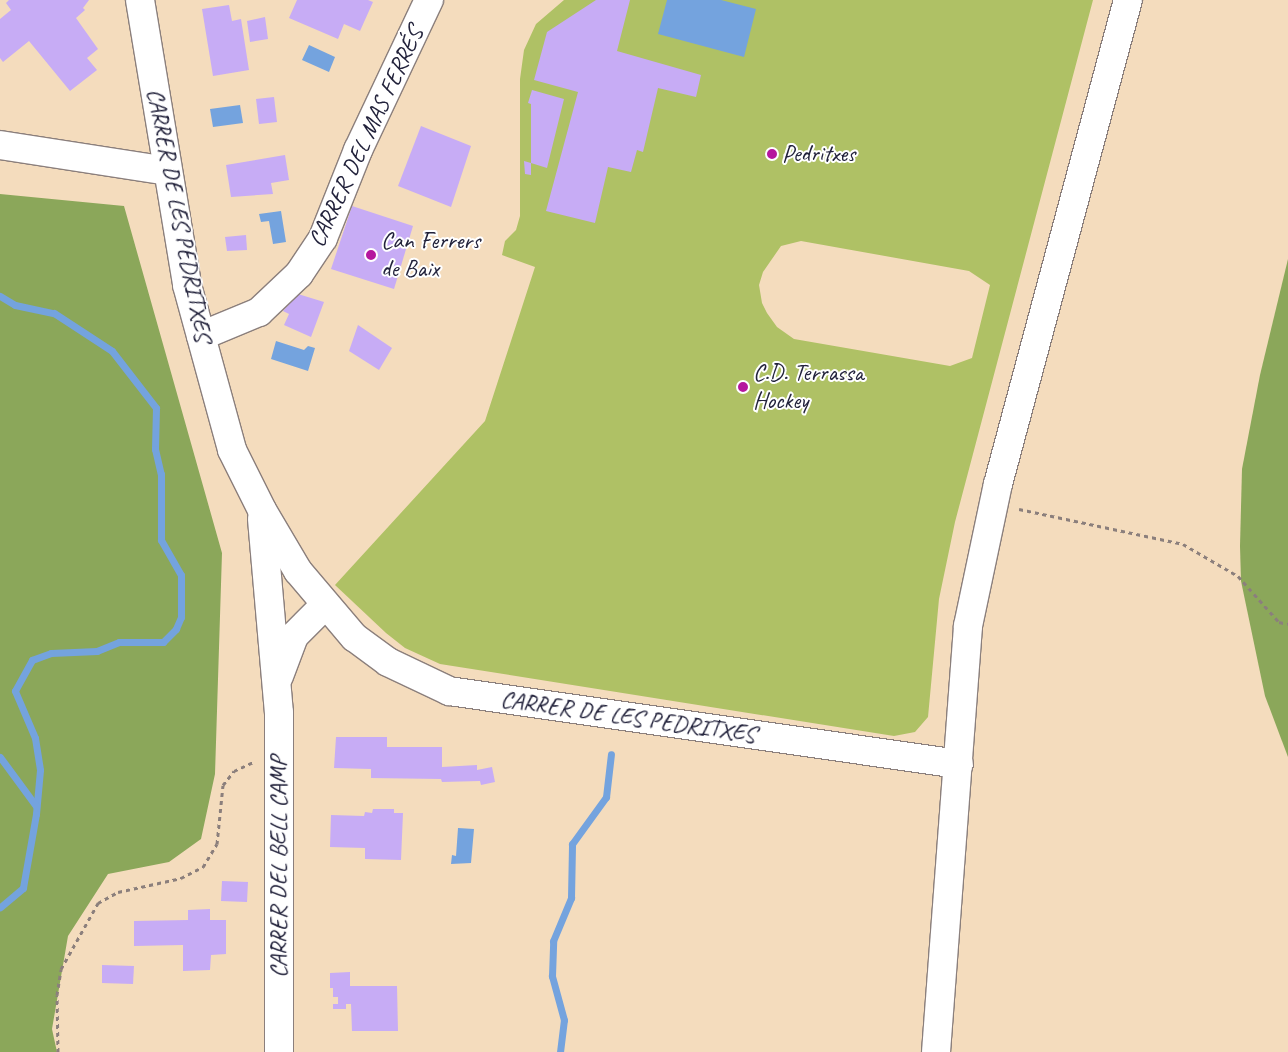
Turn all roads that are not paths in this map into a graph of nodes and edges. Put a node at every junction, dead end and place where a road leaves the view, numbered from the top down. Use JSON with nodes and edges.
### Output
{"nodes":[{"id":1,"x":140,"y":0,"type":"edge"},
{"id":2,"x":430,"y":0,"type":"edge"},
{"id":3,"x":1128,"y":0,"type":"edge"},
{"id":4,"x":0,"y":145,"type":"edge"},
{"id":5,"x":167,"y":171,"type":"junction"},
{"id":6,"x":201,"y":336,"type":"junction"},
{"id":7,"x":262,"y":510,"type":"junction"},
{"id":8,"x":325,"y":605,"type":"junction"},
{"id":9,"x":277,"y":682,"type":"junction"},
{"id":10,"x":959,"y":764,"type":"junction"},
{"id":11,"x":279,"y":1052,"type":"edge"},
{"id":12,"x":936,"y":1052,"type":"edge"}],
"edges":[{"from":1,"to":5,"type":"street","name":"CARRER DE LES PEDRITXES"},
{"from":2,"to":6,"type":"street","name":"CARRER DEL MAS FERRÉS"},
{"from":3,"to":10,"type":"street"},
{"from":4,"to":5,"type":"street"},
{"from":5,"to":6,"type":"street","name":"CARRER DE LES PEDRITXES"},
{"from":6,"to":7,"type":"street","name":"CARRER DE LES PEDRITXES"},
{"from":7,"to":8,"type":"street","name":"CARRER DE LES PEDRITXES"},
{"from":7,"to":9,"type":"street","name":"CARRER DE LES PEDRITXES"},
{"from":8,"to":9,"type":"street"},
{"from":8,"to":10,"type":"street","name":"CARRER DE LES PEDRITXES"},
{"from":9,"to":11,"type":"street","name":"CARRER DEL BELL CAMP"},
{"from":10,"to":12,"type":"street"}]}
